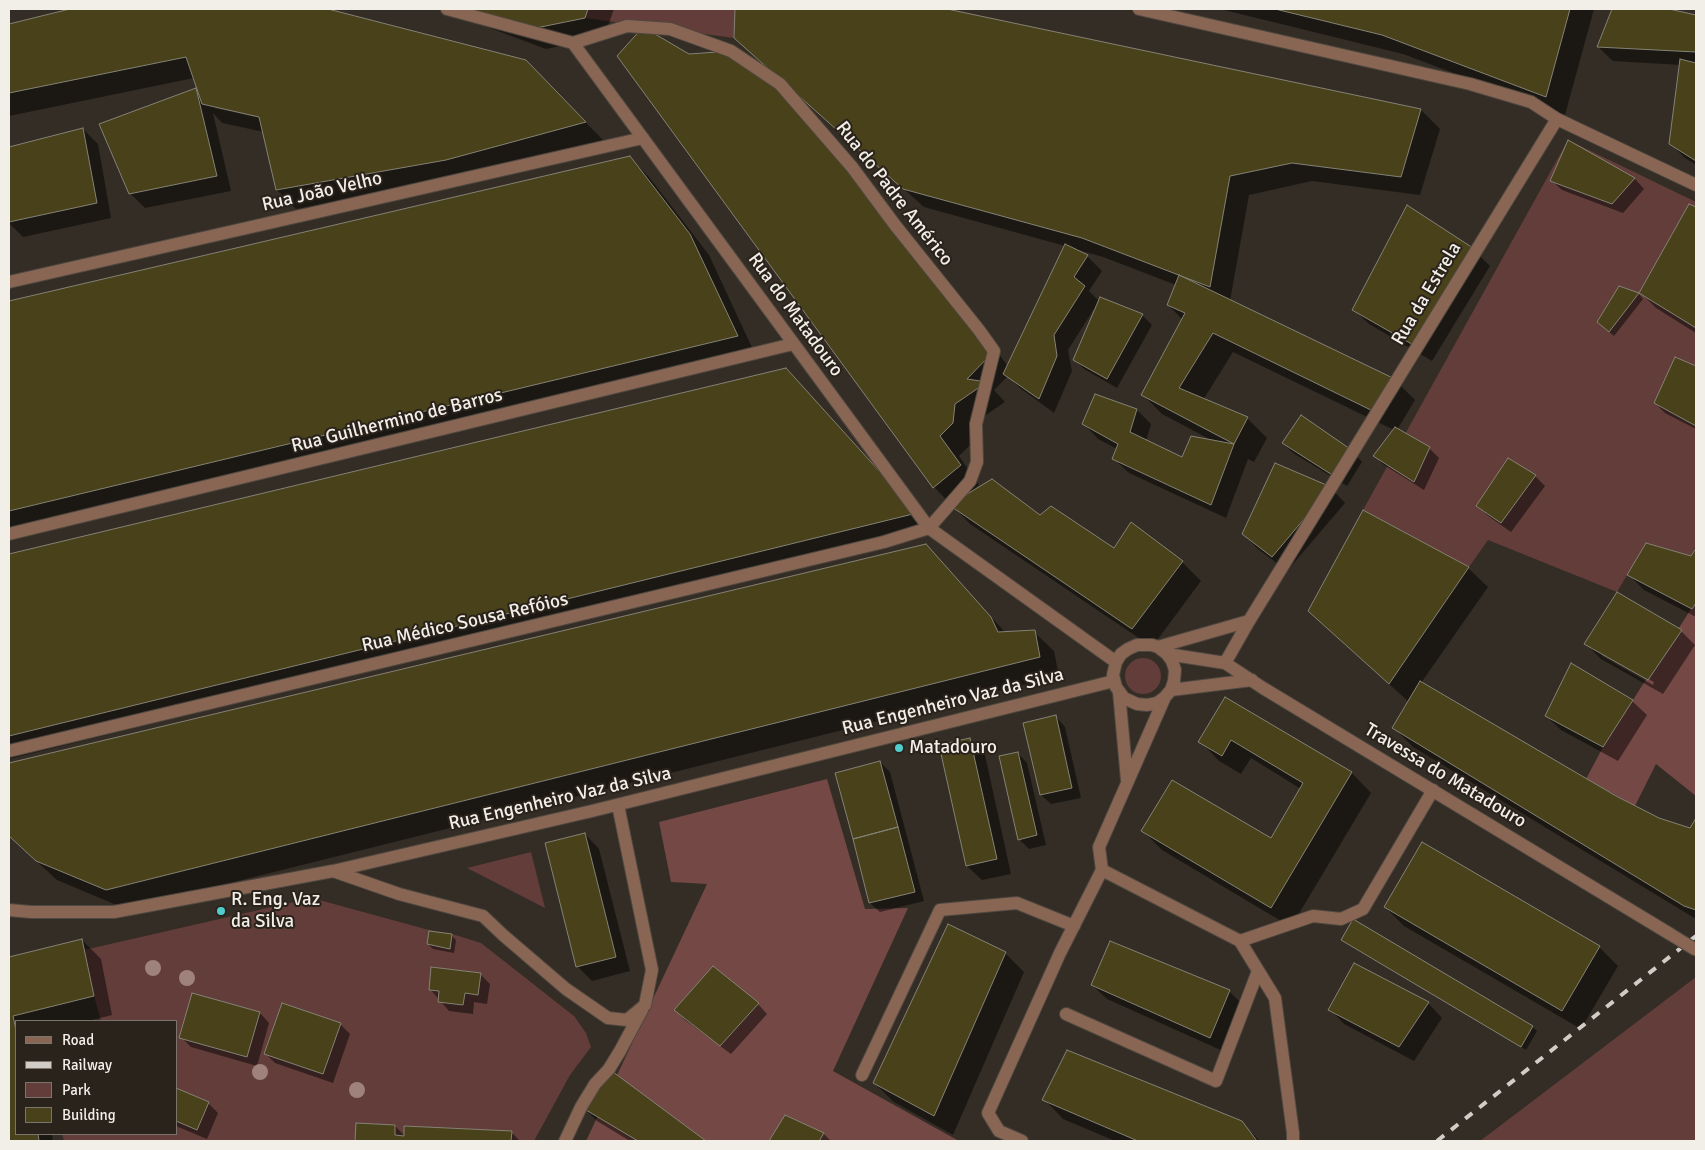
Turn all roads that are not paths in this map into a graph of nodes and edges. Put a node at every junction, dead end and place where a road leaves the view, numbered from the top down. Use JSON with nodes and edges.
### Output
{"nodes":[{"id":1,"x":447,"y":9,"type":"edge"},
{"id":2,"x":1139,"y":9,"type":"edge"},
{"id":3,"x":1170,"y":12,"type":"edge"},
{"id":4,"x":573,"y":43,"type":"junction"},
{"id":5,"x":1556,"y":118,"type":"junction"},
{"id":6,"x":643,"y":138,"type":"junction"},
{"id":7,"x":1696,"y":185,"type":"edge"},
{"id":8,"x":9,"y":282,"type":"edge"},
{"id":9,"x":793,"y":344,"type":"junction"},
{"id":10,"x":929,"y":528,"type":"junction"},
{"id":11,"x":9,"y":534,"type":"edge"},
{"id":12,"x":1249,"y":621,"type":"junction"},
{"id":13,"x":1162,"y":651,"type":"junction"},
{"id":14,"x":1116,"y":662,"type":"junction"},
{"id":15,"x":1225,"y":663,"type":"junction"},
{"id":16,"x":1252,"y":680,"type":"junction"},
{"id":17,"x":1117,"y":687,"type":"junction"},
{"id":18,"x":1168,"y":694,"type":"junction"},
{"id":19,"x":9,"y":751,"type":"edge"},
{"id":20,"x":1128,"y":782,"type":"junction"},
{"id":21,"x":1433,"y":790,"type":"junction"},
{"id":22,"x":618,"y":805,"type":"junction"},
{"id":23,"x":1102,"y":870,"type":"junction"},
{"id":24,"x":332,"y":871,"type":"junction"},
{"id":25,"x":9,"y":910,"type":"edge"},
{"id":26,"x":1074,"y":926,"type":"junction"},
{"id":27,"x":1240,"y":941,"type":"junction"},
{"id":28,"x":1696,"y":950,"type":"edge"},
{"id":29,"x":1258,"y":971,"type":"junction"},
{"id":30,"x":645,"y":1005,"type":"junction"},
{"id":31,"x":1066,"y":1014,"type":"dead end"},
{"id":32,"x":862,"y":1075,"type":"dead end"},
{"id":33,"x":565,"y":1141,"type":"edge"},
{"id":34,"x":1022,"y":1141,"type":"edge"},
{"id":35,"x":1293,"y":1141,"type":"edge"}],
"edges":[{"from":1,"to":4,"type":"street"},
{"from":2,"to":3,"type":"street"},
{"from":3,"to":5,"type":"street"},
{"from":4,"to":6,"type":"street","name":"Rua do Matadouro"},
{"from":4,"to":10,"type":"street","name":"Rua do Padre Américo"},
{"from":5,"to":7,"type":"street"},
{"from":5,"to":12,"type":"street","name":"Rua da Estrela"},
{"from":6,"to":8,"type":"street","name":"Rua João Velho"},
{"from":6,"to":9,"type":"street","name":"Rua do Matadouro"},
{"from":9,"to":10,"type":"street","name":"Rua do Matadouro"},
{"from":9,"to":11,"type":"street","name":"Rua Guilhermino de Barros"},
{"from":10,"to":14,"type":"street","name":"Rua do Matadouro"},
{"from":10,"to":19,"type":"street","name":"Rua Médico Sousa Refóios"},
{"from":12,"to":13,"type":"street"},
{"from":12,"to":15,"type":"street","name":"Rua da Estrela"},
{"from":13,"to":14,"type":"street"},
{"from":13,"to":15,"type":"street","name":"Travessa do Matadouro"},
{"from":13,"to":18,"type":"street"},
{"from":14,"to":17,"type":"street"},
{"from":15,"to":16,"type":"street","name":"Travessa do Matadouro"},
{"from":16,"to":18,"type":"street"},
{"from":16,"to":21,"type":"street","name":"Travessa do Matadouro"},
{"from":17,"to":18,"type":"street"},
{"from":17,"to":20,"type":"street"},
{"from":17,"to":22,"type":"street","name":"Rua Engenheiro Vaz da Silva"},
{"from":18,"to":20,"type":"street"},
{"from":20,"to":23,"type":"street"},
{"from":21,"to":27,"type":"street"},
{"from":21,"to":28,"type":"street","name":"Travessa do Matadouro","bridge":true},
{"from":22,"to":24,"type":"street","name":"Rua Engenheiro Vaz da Silva"},
{"from":22,"to":30,"type":"street"},
{"from":23,"to":26,"type":"street"},
{"from":23,"to":27,"type":"street"},
{"from":24,"to":25,"type":"street","name":"Rua Engenheiro Vaz da Silva"},
{"from":24,"to":30,"type":"street"},
{"from":26,"to":32,"type":"street"},
{"from":26,"to":34,"type":"street"},
{"from":27,"to":29,"type":"street"},
{"from":29,"to":31,"type":"street"},
{"from":29,"to":35,"type":"street"},
{"from":30,"to":33,"type":"street"}]}
